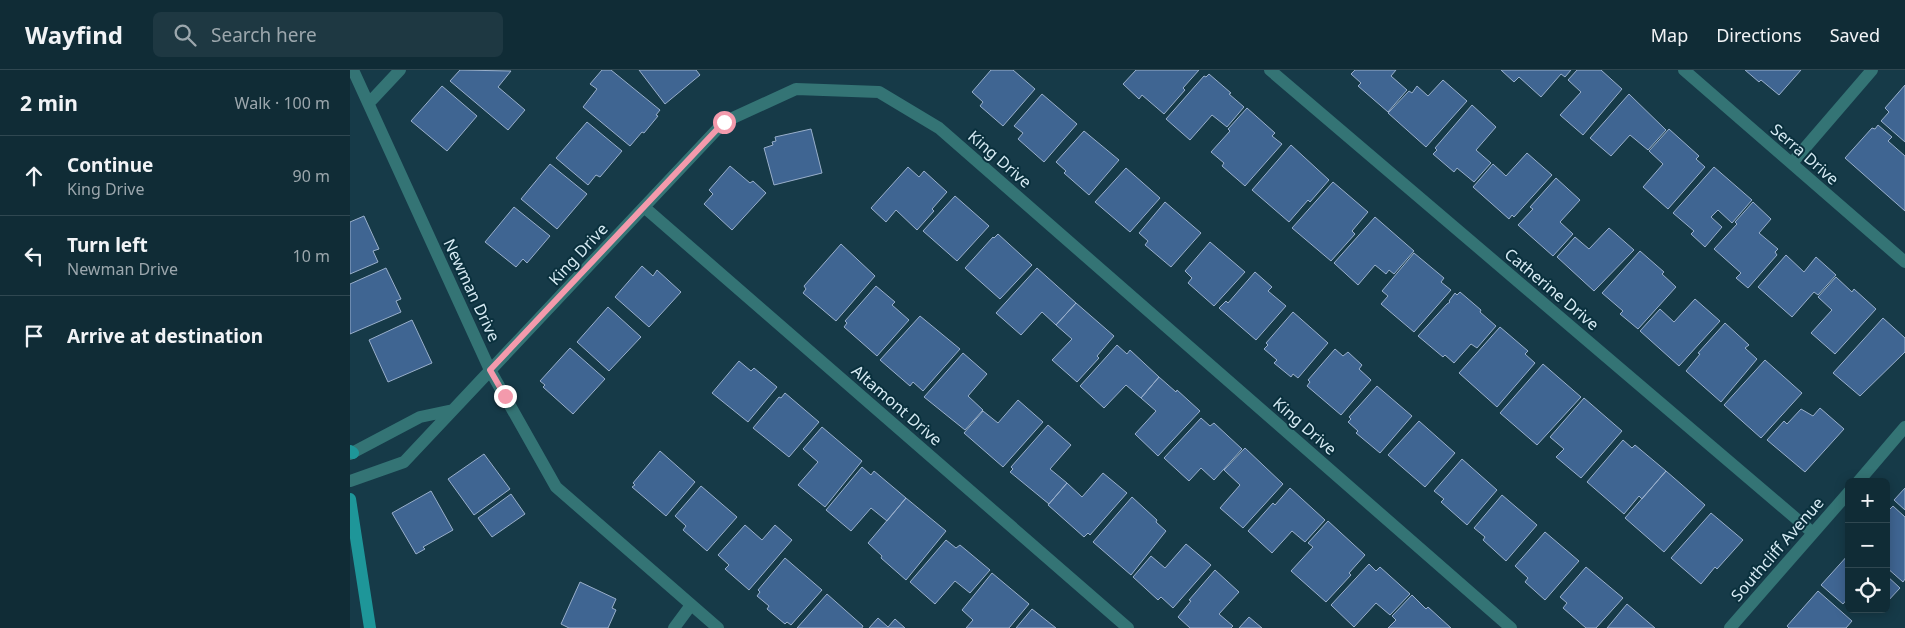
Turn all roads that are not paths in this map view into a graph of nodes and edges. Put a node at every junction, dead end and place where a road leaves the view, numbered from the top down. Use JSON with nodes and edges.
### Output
{"nodes":[{"id":1,"x":353,"y":70,"type":"edge"},
{"id":2,"x":400,"y":70,"type":"edge"},
{"id":3,"x":1270,"y":70,"type":"edge"},
{"id":4,"x":1684,"y":70,"type":"edge"},
{"id":5,"x":1872,"y":70,"type":"edge"},
{"id":6,"x":369,"y":103,"type":"junction"},
{"id":7,"x":1792,"y":163,"type":"junction"},
{"id":8,"x":644,"y":207,"type":"junction"},
{"id":9,"x":1905,"y":262,"type":"edge"},
{"id":10,"x":490,"y":370,"type":"junction"},
{"id":11,"x":453,"y":410,"type":"junction"},
{"id":12,"x":1905,"y":428,"type":"edge"},
{"id":13,"x":351,"y":452,"type":"edge"},
{"id":14,"x":1861,"y":478,"type":"edge"},
{"id":15,"x":350,"y":481,"type":"edge"},
{"id":16,"x":1845,"y":497,"type":"edge"},
{"id":17,"x":350,"y":499,"type":"edge"},
{"id":18,"x":1812,"y":534,"type":"junction"},
{"id":19,"x":691,"y":605,"type":"junction"},
{"id":20,"x":370,"y":628,"type":"edge"},
{"id":21,"x":674,"y":628,"type":"edge"},
{"id":22,"x":718,"y":628,"type":"edge"},
{"id":23,"x":1128,"y":628,"type":"edge"},
{"id":24,"x":1511,"y":628,"type":"edge"},
{"id":25,"x":1730,"y":628,"type":"edge"}],
"edges":[{"from":1,"to":6,"type":"street","name":"Newman Drive"},
{"from":2,"to":6,"type":"street"},
{"from":3,"to":18,"type":"street","name":"Catherine Drive"},
{"from":4,"to":7,"type":"street","name":"Serra Drive"},
{"from":5,"to":7,"type":"street"},
{"from":6,"to":10,"type":"street","name":"Newman Drive"},
{"from":7,"to":9,"type":"street","name":"Serra Drive"},
{"from":8,"to":10,"type":"street","name":"King Drive"},
{"from":8,"to":23,"type":"street","name":"Altamont Drive"},
{"from":8,"to":24,"type":"street","name":"King Drive"},
{"from":10,"to":11,"type":"street","name":"King Drive"},
{"from":10,"to":19,"type":"street","name":"Newman Drive"},
{"from":11,"to":13,"type":"street"},
{"from":11,"to":15,"type":"street","name":"King Drive"},
{"from":12,"to":14,"type":"street"},
{"from":16,"to":18,"type":"street","name":"Southcliff Avenue"},
{"from":17,"to":20,"type":"main road"},
{"from":18,"to":25,"type":"street","name":"Southcliff Avenue"},
{"from":19,"to":21,"type":"street"},
{"from":19,"to":22,"type":"street","name":"Newman Drive"}]}
